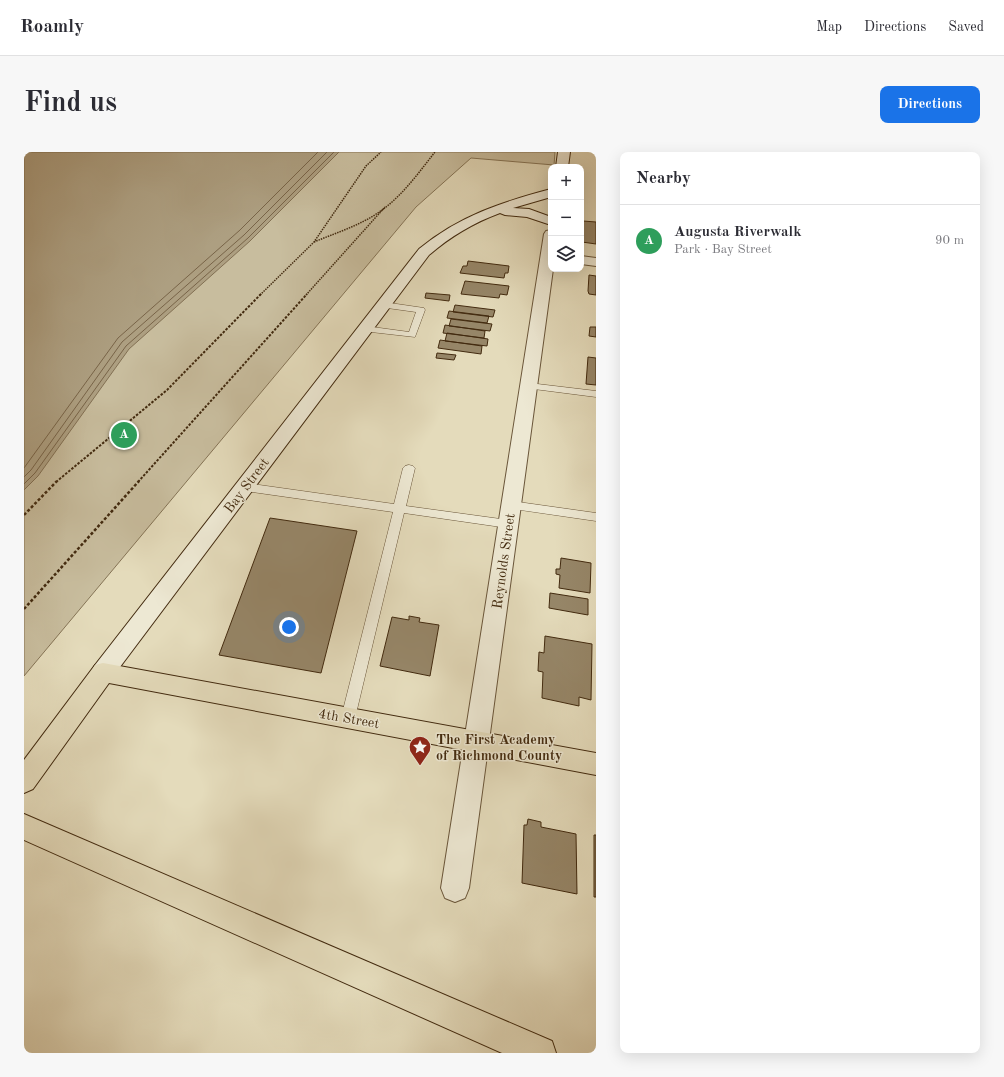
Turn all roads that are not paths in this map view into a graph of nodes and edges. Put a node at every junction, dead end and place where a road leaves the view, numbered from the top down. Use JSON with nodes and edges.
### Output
{"nodes":[{"id":1,"x":564,"y":152,"type":"edge"},
{"id":2,"x":562,"y":164,"type":"edge"},
{"id":3,"x":548,"y":183,"type":"edge"},
{"id":4,"x":548,"y":194,"type":"edge"},
{"id":5,"x":488,"y":212,"type":"junction"},
{"id":6,"x":548,"y":220,"type":"edge"},
{"id":7,"x":584,"y":260,"type":"edge"},
{"id":8,"x":596,"y":262,"type":"edge"},
{"id":9,"x":548,"y":263,"type":"edge"},
{"id":10,"x":384,"y":305,"type":"junction"},
{"id":11,"x":365,"y":329,"type":"junction"},
{"id":12,"x":529,"y":386,"type":"junction"},
{"id":13,"x":596,"y":394,"type":"edge"},
{"id":14,"x":408,"y":468,"type":"dead end"},
{"id":15,"x":245,"y":487,"type":"junction"},
{"id":16,"x":398,"y":509,"type":"junction"},
{"id":17,"x":510,"y":515,"type":"junction"},
{"id":18,"x":596,"y":517,"type":"edge"},
{"id":19,"x":103,"y":672,"type":"junction"},
{"id":20,"x":348,"y":718,"type":"junction"},
{"id":21,"x":477,"y":742,"type":"junction"},
{"id":22,"x":596,"y":764,"type":"edge"},
{"id":23,"x":24,"y":781,"type":"edge"},
{"id":24,"x":24,"y":827,"type":"edge"},
{"id":25,"x":455,"y":888,"type":"dead end"},
{"id":26,"x":540,"y":1053,"type":"edge"}],
"edges":[{"from":1,"to":2,"type":"main road"},
{"from":3,"to":5,"type":"main road","name":"Bay Street"},
{"from":4,"to":5,"type":"main road","name":"Bay Street"},
{"from":5,"to":6,"type":"main road"},
{"from":5,"to":10,"type":"main road","name":"Bay Street"},
{"from":7,"to":8,"type":"main road"},
{"from":9,"to":12,"type":"main road","name":"Reynolds Street"},
{"from":10,"to":11,"type":"main road","name":"Bay Street"},
{"from":10,"to":11,"type":"lane"},
{"from":11,"to":15,"type":"main road","name":"Bay Street"},
{"from":12,"to":13,"type":"lane"},
{"from":12,"to":17,"type":"main road","name":"Reynolds Street"},
{"from":14,"to":16,"type":"lane"},
{"from":15,"to":16,"type":"lane"},
{"from":15,"to":19,"type":"main road","name":"Bay Street"},
{"from":16,"to":17,"type":"lane"},
{"from":16,"to":20,"type":"lane"},
{"from":17,"to":18,"type":"lane"},
{"from":17,"to":21,"type":"main road","name":"Reynolds Street"},
{"from":19,"to":20,"type":"main road","name":"4th Street"},
{"from":19,"to":23,"type":"main road","name":"Bay Street"},
{"from":20,"to":21,"type":"main road","name":"4th Street"},
{"from":21,"to":22,"type":"main road","name":"4th Street"},
{"from":21,"to":25,"type":"main road","name":"Reynolds Street"},
{"from":24,"to":26,"type":"main road"}]}
